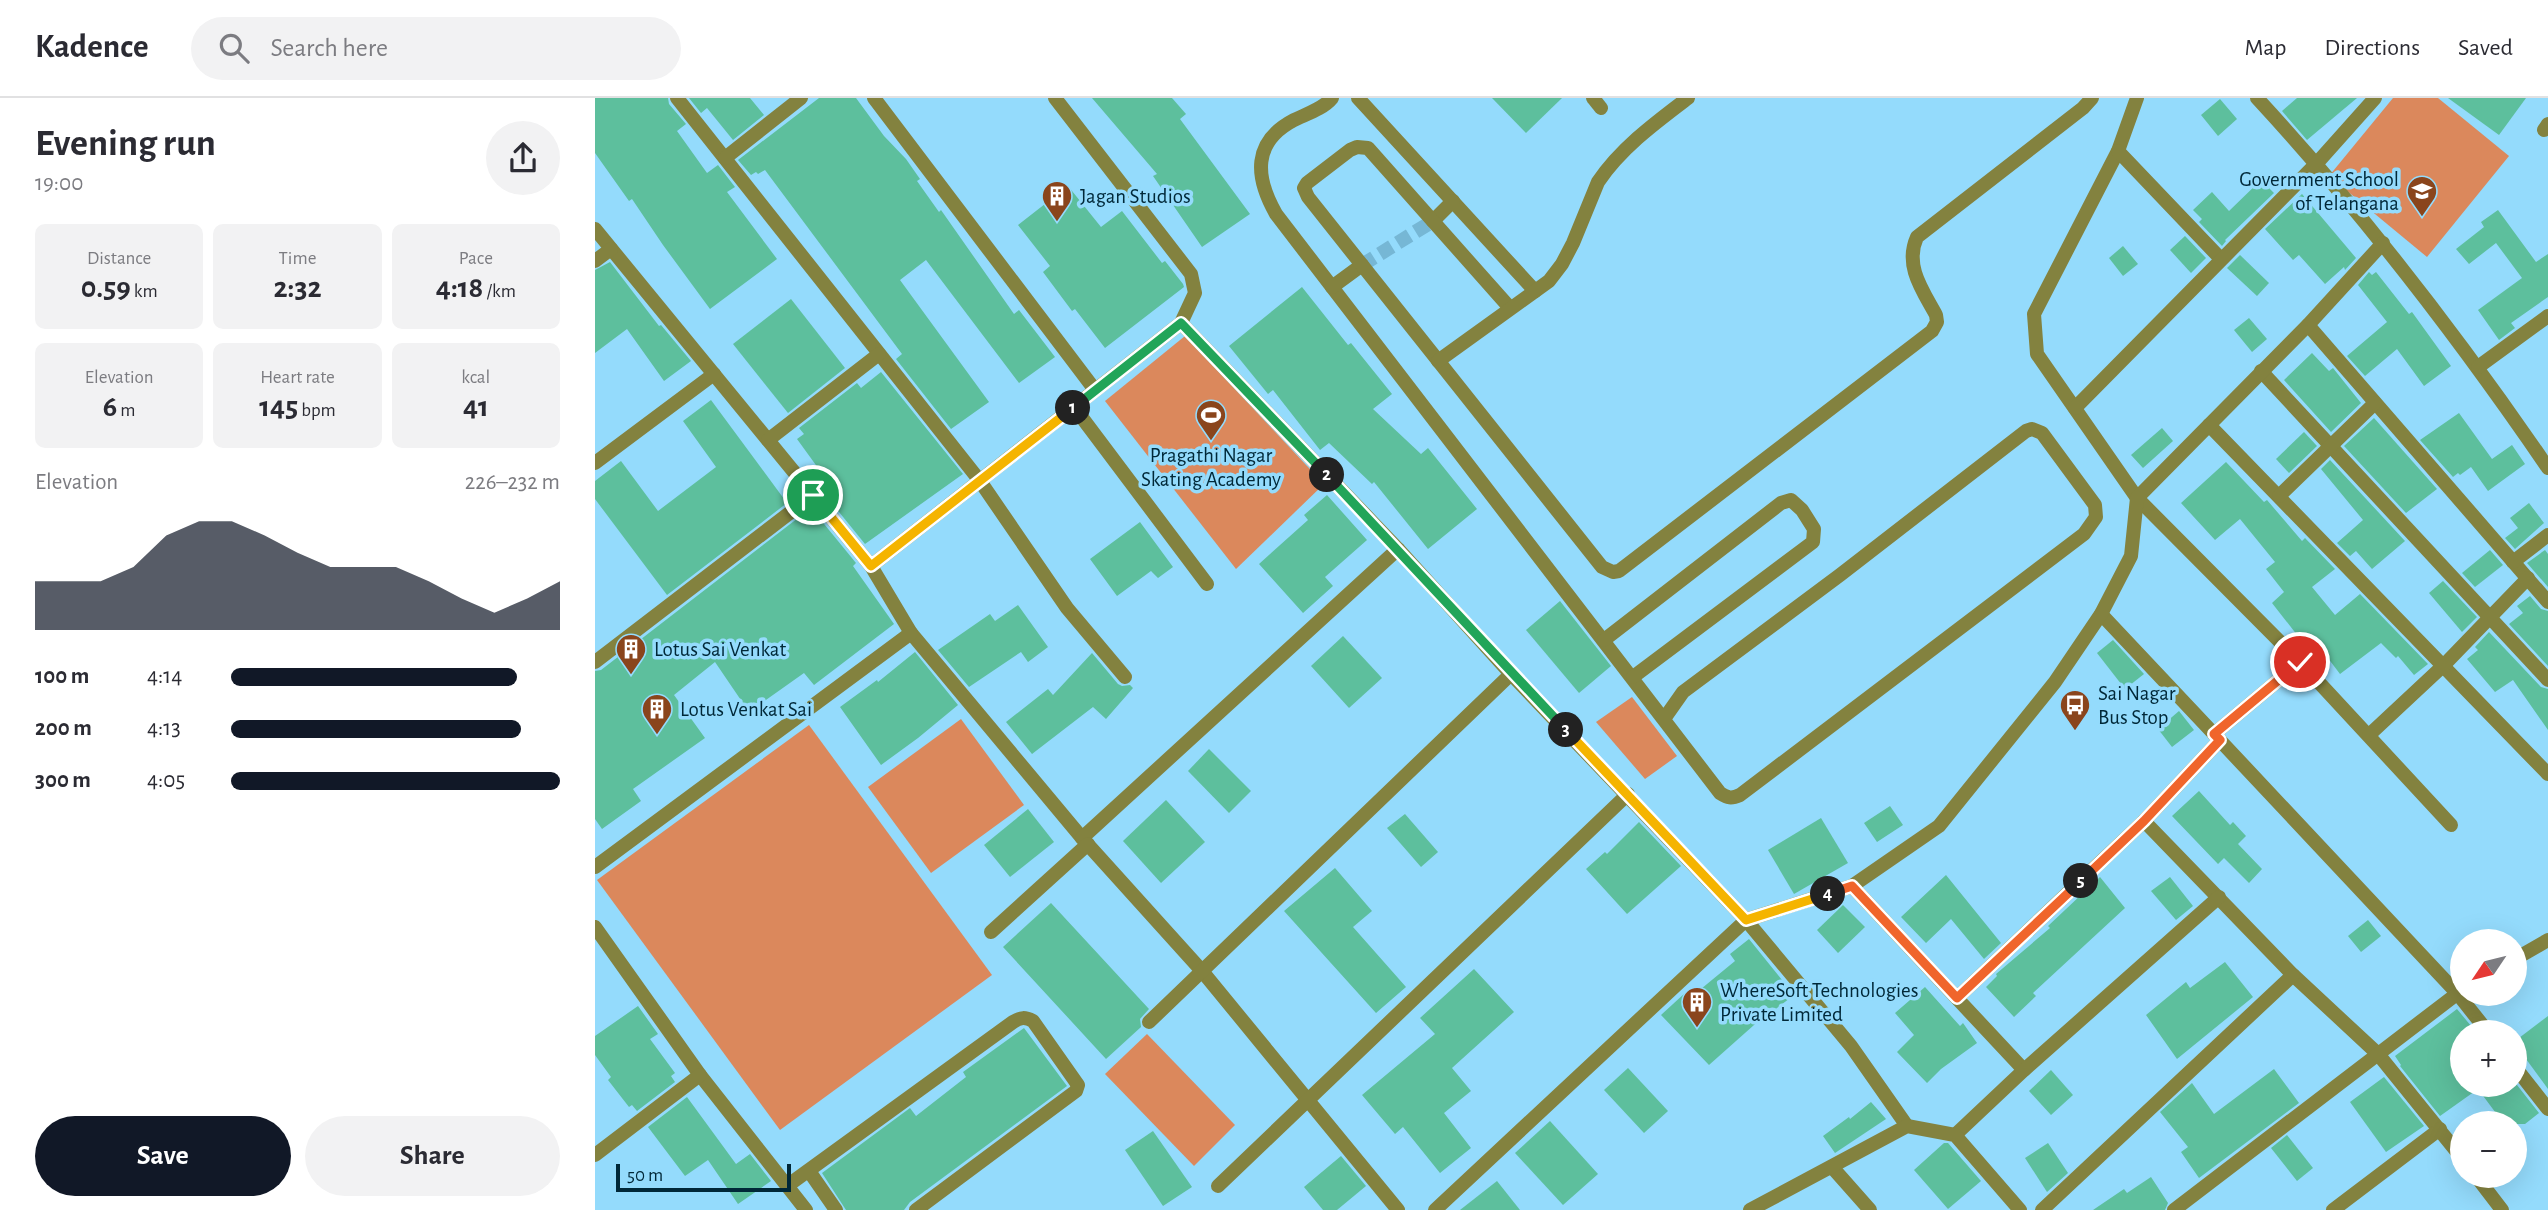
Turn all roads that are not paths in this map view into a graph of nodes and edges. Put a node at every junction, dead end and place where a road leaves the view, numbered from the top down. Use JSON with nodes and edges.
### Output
{"nodes":[{"id":1,"x":677,"y":98,"type":"edge"},
{"id":2,"x":801,"y":98,"type":"edge"},
{"id":3,"x":874,"y":98,"type":"edge"},
{"id":4,"x":1055,"y":98,"type":"edge"},
{"id":5,"x":1332,"y":98,"type":"edge"},
{"id":6,"x":1358,"y":98,"type":"edge"},
{"id":7,"x":1688,"y":98,"type":"edge"},
{"id":8,"x":2092,"y":98,"type":"edge"},
{"id":9,"x":2137,"y":98,"type":"edge"},
{"id":10,"x":2257,"y":98,"type":"edge"},
{"id":11,"x":2375,"y":98,"type":"edge"},
{"id":12,"x":2118,"y":150,"type":"junction"},
{"id":13,"x":725,"y":158,"type":"junction"},
{"id":14,"x":2317,"y":163,"type":"junction"},
{"id":15,"x":1453,"y":201,"type":"junction"},
{"id":16,"x":1433,"y":220,"type":"junction"},
{"id":17,"x":595,"y":229,"type":"edge"},
{"id":18,"x":2383,"y":243,"type":"junction"},
{"id":19,"x":611,"y":249,"type":"junction"},
{"id":20,"x":2221,"y":259,"type":"junction"},
{"id":21,"x":595,"y":261,"type":"edge"},
{"id":22,"x":1362,"y":265,"type":"junction"},
{"id":23,"x":1332,"y":287,"type":"junction"},
{"id":24,"x":1535,"y":291,"type":"junction"},
{"id":25,"x":1510,"y":308,"type":"junction"},
{"id":26,"x":2548,"y":316,"type":"edge"},
{"id":27,"x":1181,"y":323,"type":"junction"},
{"id":28,"x":2308,"y":325,"type":"junction"},
{"id":29,"x":879,"y":354,"type":"junction"},
{"id":30,"x":1438,"y":361,"type":"junction"},
{"id":31,"x":2478,"y":367,"type":"junction"},
{"id":32,"x":2262,"y":372,"type":"junction"},
{"id":33,"x":714,"y":374,"type":"junction"},
{"id":34,"x":1095,"y":390,"type":"junction"},
{"id":35,"x":2375,"y":403,"type":"junction"},
{"id":36,"x":1074,"y":407,"type":"junction"},
{"id":37,"x":2075,"y":408,"type":"junction"},
{"id":38,"x":2209,"y":425,"type":"junction"},
{"id":39,"x":768,"y":440,"type":"junction"},
{"id":40,"x":2331,"y":446,"type":"junction"},
{"id":41,"x":595,"y":463,"type":"edge"},
{"id":42,"x":2548,"y":468,"type":"edge"},
{"id":43,"x":980,"y":481,"type":"junction"},
{"id":44,"x":813,"y":495,"type":"junction"},
{"id":45,"x":2279,"y":496,"type":"junction"},
{"id":46,"x":2137,"y":498,"type":"junction"},
{"id":47,"x":2548,"y":535,"type":"edge"},
{"id":48,"x":1398,"y":549,"type":"junction"},
{"id":49,"x":2513,"y":562,"type":"junction"},
{"id":50,"x":871,"y":566,"type":"junction"},
{"id":51,"x":2528,"y":579,"type":"junction"},
{"id":52,"x":1207,"y":584,"type":"dead end"},
{"id":53,"x":2548,"y":602,"type":"edge"},
{"id":54,"x":2101,"y":614,"type":"junction"},
{"id":55,"x":2490,"y":618,"type":"junction"},
{"id":56,"x":911,"y":633,"type":"junction"},
{"id":57,"x":1604,"y":640,"type":"junction"},
{"id":58,"x":595,"y":662,"type":"edge"},
{"id":59,"x":2300,"y":662,"type":"junction"},
{"id":60,"x":2444,"y":665,"type":"junction"},
{"id":61,"x":1511,"y":674,"type":"junction"},
{"id":62,"x":1125,"y":677,"type":"dead end"},
{"id":63,"x":1633,"y":677,"type":"junction"},
{"id":64,"x":2548,"y":680,"type":"edge"},
{"id":65,"x":1660,"y":714,"type":"junction"},
{"id":66,"x":2369,"y":735,"type":"junction"},
{"id":67,"x":2217,"y":737,"type":"junction"},
{"id":68,"x":2548,"y":774,"type":"edge"},
{"id":69,"x":1628,"y":794,"type":"junction"},
{"id":70,"x":2144,"y":821,"type":"junction"},
{"id":71,"x":2451,"y":825,"type":"dead end"},
{"id":72,"x":1085,"y":841,"type":"junction"},
{"id":73,"x":595,"y":867,"type":"edge"},
{"id":74,"x":1852,"y":886,"type":"junction"},
{"id":75,"x":2219,"y":897,"type":"junction"},
{"id":76,"x":1746,"y":920,"type":"junction"},
{"id":77,"x":595,"y":927,"type":"edge"},
{"id":78,"x":991,"y":932,"type":"dead end"},
{"id":79,"x":2547,"y":943,"type":"edge"},
{"id":80,"x":2527,"y":953,"type":"edge"},
{"id":81,"x":1202,"y":971,"type":"junction"},
{"id":82,"x":2293,"y":975,"type":"junction"},
{"id":83,"x":2450,"y":982,"type":"edge"},
{"id":84,"x":1957,"y":998,"type":"junction"},
{"id":85,"x":2450,"y":1000,"type":"edge"},
{"id":86,"x":1149,"y":1022,"type":"dead end"},
{"id":87,"x":2378,"y":1054,"type":"junction"},
{"id":88,"x":2024,"y":1070,"type":"junction"},
{"id":89,"x":700,"y":1075,"type":"junction"},
{"id":90,"x":2527,"y":1082,"type":"edge"},
{"id":91,"x":1308,"y":1100,"type":"junction"},
{"id":92,"x":2548,"y":1109,"type":"edge"},
{"id":93,"x":1907,"y":1126,"type":"junction"},
{"id":94,"x":2440,"y":1129,"type":"junction"},
{"id":95,"x":1955,"y":1135,"type":"junction"},
{"id":96,"x":2450,"y":1142,"type":"edge"},
{"id":97,"x":595,"y":1154,"type":"edge"},
{"id":98,"x":1832,"y":1167,"type":"junction"},
{"id":99,"x":809,"y":1171,"type":"junction"},
{"id":100,"x":787,"y":1186,"type":"junction"},
{"id":101,"x":1218,"y":1186,"type":"dead end"},
{"id":102,"x":2483,"y":1188,"type":"edge"},
{"id":103,"x":829,"y":1208,"type":"edge"},
{"id":104,"x":2495,"y":1208,"type":"edge"},
{"id":105,"x":806,"y":1210,"type":"edge"},
{"id":106,"x":916,"y":1210,"type":"edge"},
{"id":107,"x":1398,"y":1210,"type":"edge"},
{"id":108,"x":1435,"y":1210,"type":"edge"},
{"id":109,"x":1749,"y":1210,"type":"edge"},
{"id":110,"x":1870,"y":1210,"type":"edge"},
{"id":111,"x":2020,"y":1210,"type":"edge"},
{"id":112,"x":2042,"y":1210,"type":"edge"},
{"id":113,"x":2174,"y":1210,"type":"edge"},
{"id":114,"x":2333,"y":1210,"type":"edge"}],
"edges":[{"from":1,"to":13,"type":"street"},
{"from":2,"to":13,"type":"street"},
{"from":3,"to":34,"type":"street"},
{"from":4,"to":27,"type":"street"},
{"from":5,"to":23,"type":"street"},
{"from":6,"to":15,"type":"street"},
{"from":7,"to":24,"type":"street"},
{"from":8,"to":30,"type":"street"},
{"from":9,"to":12,"type":"street"},
{"from":10,"to":14,"type":"street"},
{"from":11,"to":14,"type":"street"},
{"from":12,"to":20,"type":"street"},
{"from":12,"to":37,"type":"street"},
{"from":13,"to":29,"type":"street"},
{"from":14,"to":18,"type":"street"},
{"from":14,"to":20,"type":"street"},
{"from":15,"to":16,"type":"street"},
{"from":15,"to":24,"type":"street"},
{"from":16,"to":22,"type":"street"},
{"from":16,"to":25,"type":"street"},
{"from":17,"to":19,"type":"street"},
{"from":18,"to":28,"type":"street"},
{"from":18,"to":31,"type":"street"},
{"from":19,"to":21,"type":"street"},
{"from":19,"to":33,"type":"street"},
{"from":20,"to":37,"type":"street"},
{"from":22,"to":23,"type":"street"},
{"from":22,"to":30,"type":"street"},
{"from":23,"to":57,"type":"street"},
{"from":24,"to":25,"type":"street"},
{"from":25,"to":30,"type":"street"},
{"from":26,"to":31,"type":"street"},
{"from":27,"to":34,"type":"street"},
{"from":27,"to":48,"type":"street"},
{"from":28,"to":32,"type":"street"},
{"from":28,"to":35,"type":"street"},
{"from":29,"to":39,"type":"street"},
{"from":29,"to":43,"type":"street"},
{"from":31,"to":42,"type":"street"},
{"from":32,"to":38,"type":"street"},
{"from":32,"to":40,"type":"street"},
{"from":33,"to":39,"type":"street"},
{"from":33,"to":41,"type":"street"},
{"from":34,"to":36,"type":"street"},
{"from":35,"to":40,"type":"street"},
{"from":35,"to":49,"type":"street"},
{"from":36,"to":43,"type":"street"},
{"from":36,"to":52,"type":"street"},
{"from":37,"to":46,"type":"street"},
{"from":38,"to":45,"type":"street"},
{"from":38,"to":46,"type":"street"},
{"from":39,"to":44,"type":"street"},
{"from":40,"to":45,"type":"street"},
{"from":40,"to":55,"type":"street"},
{"from":43,"to":50,"type":"street"},
{"from":43,"to":62,"type":"street"},
{"from":44,"to":50,"type":"street"},
{"from":44,"to":58,"type":"street"},
{"from":45,"to":60,"type":"street"},
{"from":46,"to":54,"type":"street"},
{"from":46,"to":59,"type":"street"},
{"from":47,"to":49,"type":"street"},
{"from":48,"to":61,"type":"street"},
{"from":48,"to":72,"type":"street"},
{"from":49,"to":51,"type":"street"},
{"from":50,"to":56,"type":"street"},
{"from":51,"to":53,"type":"street"},
{"from":51,"to":55,"type":"street"},
{"from":54,"to":67,"type":"street"},
{"from":54,"to":74,"type":"street"},
{"from":55,"to":60,"type":"street"},
{"from":55,"to":64,"type":"street"},
{"from":56,"to":72,"type":"street"},
{"from":56,"to":73,"type":"street"},
{"from":57,"to":63,"type":"street"},
{"from":57,"to":63,"type":"street"},
{"from":59,"to":66,"type":"street"},
{"from":59,"to":67,"type":"street"},
{"from":60,"to":66,"type":"street"},
{"from":60,"to":68,"type":"street"},
{"from":61,"to":69,"type":"street"},
{"from":61,"to":81,"type":"street"},
{"from":63,"to":65,"type":"street"},
{"from":65,"to":65,"type":"street"},
{"from":66,"to":71,"type":"street"},
{"from":67,"to":70,"type":"street"},
{"from":67,"to":83,"type":"street"},
{"from":69,"to":76,"type":"street"},
{"from":69,"to":91,"type":"street"},
{"from":70,"to":75,"type":"street"},
{"from":70,"to":84,"type":"street"},
{"from":72,"to":78,"type":"street"},
{"from":72,"to":81,"type":"street"},
{"from":74,"to":76,"type":"street"},
{"from":74,"to":84,"type":"street"},
{"from":75,"to":82,"type":"street"},
{"from":75,"to":88,"type":"street"},
{"from":76,"to":93,"type":"street"},
{"from":76,"to":108,"type":"street"},
{"from":77,"to":89,"type":"street"},
{"from":79,"to":80,"type":"street"},
{"from":81,"to":86,"type":"street"},
{"from":81,"to":91,"type":"street"},
{"from":82,"to":87,"type":"street"},
{"from":82,"to":112,"type":"street"},
{"from":84,"to":88,"type":"street"},
{"from":85,"to":87,"type":"street"},
{"from":87,"to":94,"type":"street"},
{"from":87,"to":113,"type":"street"},
{"from":88,"to":95,"type":"street"},
{"from":89,"to":97,"type":"street"},
{"from":89,"to":100,"type":"street"},
{"from":90,"to":92,"type":"street"},
{"from":91,"to":101,"type":"street"},
{"from":91,"to":107,"type":"street"},
{"from":93,"to":95,"type":"street"},
{"from":93,"to":98,"type":"street"},
{"from":94,"to":96,"type":"street"},
{"from":94,"to":114,"type":"street"},
{"from":95,"to":111,"type":"street"},
{"from":98,"to":109,"type":"street"},
{"from":98,"to":110,"type":"street"},
{"from":99,"to":100,"type":"street"},
{"from":99,"to":103,"type":"street"},
{"from":99,"to":106,"type":"street"},
{"from":100,"to":105,"type":"street"},
{"from":102,"to":104,"type":"street"}]}
